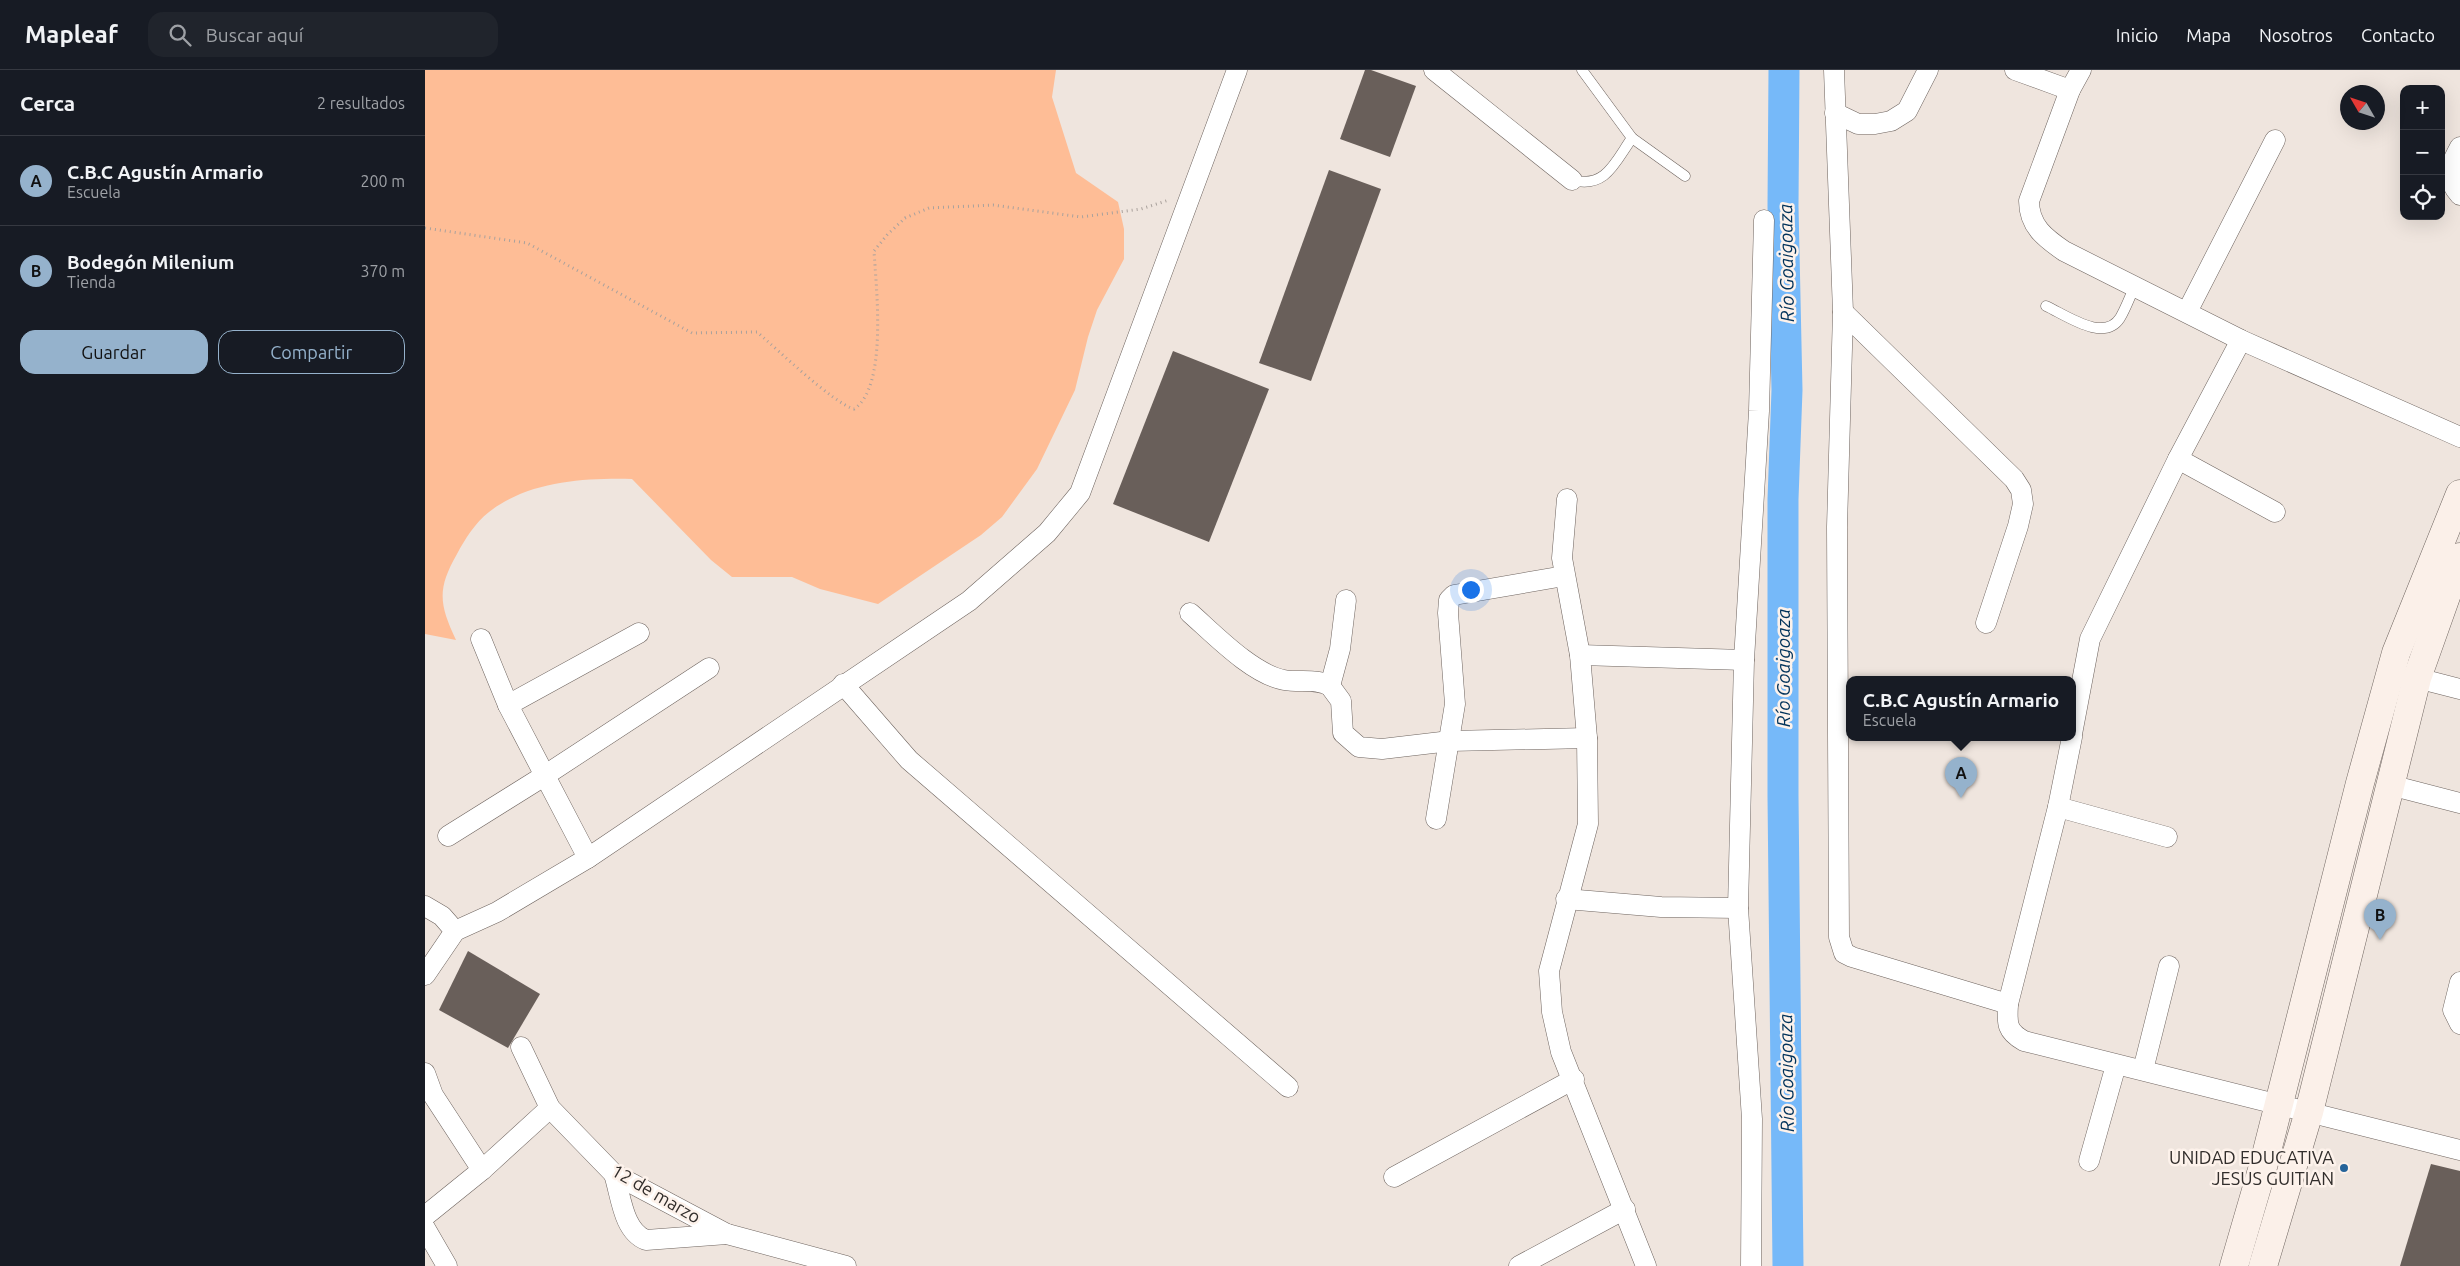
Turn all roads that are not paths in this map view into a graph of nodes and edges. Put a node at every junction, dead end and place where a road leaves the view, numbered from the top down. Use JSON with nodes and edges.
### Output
{"nodes":[{"id":1,"x":1237,"y":70,"type":"edge"},
{"id":2,"x":1434,"y":70,"type":"edge"},
{"id":3,"x":1582,"y":70,"type":"edge"},
{"id":4,"x":1834,"y":70,"type":"edge"},
{"id":5,"x":1928,"y":70,"type":"edge"},
{"id":6,"x":2015,"y":70,"type":"edge"},
{"id":7,"x":2081,"y":70,"type":"edge"},
{"id":8,"x":2070,"y":90,"type":"junction"},
{"id":9,"x":1835,"y":113,"type":"junction"},
{"id":10,"x":1632,"y":138,"type":"junction"},
{"id":11,"x":2275,"y":140,"type":"dead end"},
{"id":12,"x":2460,"y":147,"type":"edge"},
{"id":13,"x":1685,"y":176,"type":"dead end"},
{"id":14,"x":1572,"y":180,"type":"joint"},
{"id":15,"x":2460,"y":195,"type":"edge"},
{"id":16,"x":1764,"y":220,"type":"dead end"},
{"id":17,"x":2135,"y":286,"type":"junction"},
{"id":18,"x":2046,"y":306,"type":"dead end"},
{"id":19,"x":1843,"y":312,"type":"junction"},
{"id":20,"x":2187,"y":312,"type":"junction"},
{"id":21,"x":2241,"y":340,"type":"junction"},
{"id":22,"x":2460,"y":438,"type":"edge"},
{"id":23,"x":2178,"y":458,"type":"junction"},
{"id":24,"x":2460,"y":494,"type":"edge"},
{"id":25,"x":1567,"y":499,"type":"dead end"},
{"id":26,"x":2275,"y":512,"type":"dead end"},
{"id":27,"x":2460,"y":557,"type":"edge"},
{"id":28,"x":1564,"y":576,"type":"junction"},
{"id":29,"x":1346,"y":600,"type":"dead end"},
{"id":30,"x":1189,"y":614,"type":"dead end"},
{"id":31,"x":1986,"y":623,"type":"dead end"},
{"id":32,"x":639,"y":633,"type":"dead end"},
{"id":33,"x":481,"y":639,"type":"dead end"},
{"id":34,"x":1580,"y":655,"type":"junction"},
{"id":35,"x":1744,"y":660,"type":"junction"},
{"id":36,"x":709,"y":668,"type":"dead end"},
{"id":37,"x":2417,"y":678,"type":"junction"},
{"id":38,"x":843,"y":684,"type":"junction"},
{"id":39,"x":1330,"y":686,"type":"junction"},
{"id":40,"x":2460,"y":689,"type":"edge"},
{"id":41,"x":508,"y":705,"type":"junction"},
{"id":42,"x":2076,"y":714,"type":"edge"},
{"id":43,"x":1587,"y":738,"type":"junction"},
{"id":44,"x":1450,"y":741,"type":"junction"},
{"id":45,"x":2071,"y":741,"type":"edge"},
{"id":46,"x":544,"y":776,"type":"junction"},
{"id":47,"x":2390,"y":785,"type":"junction"},
{"id":48,"x":2460,"y":803,"type":"edge"},
{"id":49,"x":2058,"y":807,"type":"junction"},
{"id":50,"x":1435,"y":819,"type":"dead end"},
{"id":51,"x":448,"y":836,"type":"dead end"},
{"id":52,"x":2167,"y":837,"type":"dead end"},
{"id":53,"x":588,"y":858,"type":"junction"},
{"id":54,"x":1567,"y":899,"type":"junction"},
{"id":55,"x":425,"y":906,"type":"edge"},
{"id":56,"x":1738,"y":908,"type":"junction"},
{"id":57,"x":455,"y":931,"type":"junction"},
{"id":58,"x":2169,"y":966,"type":"dead end"},
{"id":59,"x":425,"y":975,"type":"edge"},
{"id":60,"x":2460,"y":982,"type":"edge"},
{"id":61,"x":2008,"y":1004,"type":"junction"},
{"id":62,"x":2460,"y":1024,"type":"edge"},
{"id":63,"x":521,"y":1048,"type":"dead end"},
{"id":64,"x":2116,"y":1065,"type":"junction"},
{"id":65,"x":2143,"y":1070,"type":"junction"},
{"id":66,"x":425,"y":1072,"type":"edge"},
{"id":67,"x":1574,"y":1079,"type":"junction"},
{"id":68,"x":1288,"y":1087,"type":"dead end"},
{"id":69,"x":2278,"y":1105,"type":"junction"},
{"id":70,"x":550,"y":1108,"type":"junction"},
{"id":71,"x":2309,"y":1112,"type":"junction"},
{"id":72,"x":2460,"y":1150,"type":"edge"},
{"id":73,"x":2089,"y":1161,"type":"dead end"},
{"id":74,"x":482,"y":1170,"type":"junction"},
{"id":75,"x":614,"y":1174,"type":"junction"},
{"id":76,"x":1394,"y":1177,"type":"dead end"},
{"id":77,"x":1625,"y":1209,"type":"junction"},
{"id":78,"x":425,"y":1216,"type":"edge"},
{"id":79,"x":425,"y":1228,"type":"edge"},
{"id":80,"x":727,"y":1234,"type":"junction"},
{"id":81,"x":447,"y":1266,"type":"edge"},
{"id":82,"x":846,"y":1266,"type":"edge"},
{"id":83,"x":1519,"y":1266,"type":"edge"},
{"id":84,"x":1646,"y":1266,"type":"edge"},
{"id":85,"x":1751,"y":1266,"type":"edge"},
{"id":86,"x":2234,"y":1266,"type":"edge"},
{"id":87,"x":2263,"y":1266,"type":"edge"}],
"edges":[{"from":1,"to":38,"type":"street"},
{"from":2,"to":14,"type":"street"},
{"from":3,"to":10,"type":"lane"},
{"from":4,"to":9,"type":"street"},
{"from":5,"to":9,"type":"street"},
{"from":6,"to":8,"type":"street"},
{"from":7,"to":8,"type":"street"},
{"from":8,"to":17,"type":"street"},
{"from":9,"to":19,"type":"street"},
{"from":10,"to":13,"type":"lane"},
{"from":10,"to":14,"type":"lane"},
{"from":11,"to":20,"type":"street"},
{"from":12,"to":15,"type":"street"},
{"from":16,"to":35,"type":"street"},
{"from":17,"to":18,"type":"lane"},
{"from":17,"to":20,"type":"street"},
{"from":19,"to":31,"type":"street"},
{"from":19,"to":61,"type":"street"},
{"from":20,"to":21,"type":"street"},
{"from":21,"to":22,"type":"street"},
{"from":21,"to":23,"type":"street"},
{"from":23,"to":26,"type":"street"},
{"from":23,"to":42,"type":"street"},
{"from":24,"to":69,"type":"main road"},
{"from":25,"to":28,"type":"street"},
{"from":27,"to":37,"type":"main road"},
{"from":28,"to":34,"type":"street"},
{"from":28,"to":44,"type":"street"},
{"from":29,"to":39,"type":"street"},
{"from":30,"to":39,"type":"street"},
{"from":32,"to":41,"type":"street"},
{"from":33,"to":41,"type":"street"},
{"from":34,"to":35,"type":"street"},
{"from":34,"to":43,"type":"street"},
{"from":35,"to":56,"type":"street"},
{"from":36,"to":46,"type":"street"},
{"from":37,"to":40,"type":"street"},
{"from":37,"to":47,"type":"main road"},
{"from":38,"to":53,"type":"street"},
{"from":38,"to":68,"type":"street"},
{"from":39,"to":44,"type":"street"},
{"from":41,"to":46,"type":"street"},
{"from":43,"to":44,"type":"street"},
{"from":43,"to":54,"type":"street"},
{"from":44,"to":50,"type":"street"},
{"from":45,"to":49,"type":"street"},
{"from":46,"to":51,"type":"street"},
{"from":46,"to":53,"type":"street"},
{"from":47,"to":48,"type":"street"},
{"from":47,"to":71,"type":"main road"},
{"from":49,"to":52,"type":"street"},
{"from":49,"to":61,"type":"street"},
{"from":53,"to":57,"type":"street"},
{"from":54,"to":56,"type":"street"},
{"from":54,"to":67,"type":"street"},
{"from":55,"to":57,"type":"street"},
{"from":56,"to":85,"type":"street"},
{"from":57,"to":59,"type":"street"},
{"from":58,"to":65,"type":"street"},
{"from":60,"to":62,"type":"street"},
{"from":61,"to":64,"type":"street"},
{"from":63,"to":70,"type":"street","name":"12 de marzo"},
{"from":64,"to":65,"type":"street"},
{"from":64,"to":73,"type":"street"},
{"from":65,"to":69,"type":"street"},
{"from":66,"to":74,"type":"street"},
{"from":67,"to":76,"type":"street"},
{"from":67,"to":77,"type":"street"},
{"from":69,"to":71,"type":"street"},
{"from":69,"to":86,"type":"main road"},
{"from":70,"to":74,"type":"street"},
{"from":70,"to":75,"type":"street","name":"12 de marzo"},
{"from":71,"to":72,"type":"street"},
{"from":71,"to":87,"type":"main road"},
{"from":74,"to":78,"type":"street"},
{"from":75,"to":80,"type":"street","name":"12 de marzo"},
{"from":75,"to":80,"type":"street"},
{"from":77,"to":83,"type":"street"},
{"from":77,"to":84,"type":"street"},
{"from":79,"to":81,"type":"street"},
{"from":80,"to":82,"type":"street","name":"12 de marzo"}]}
